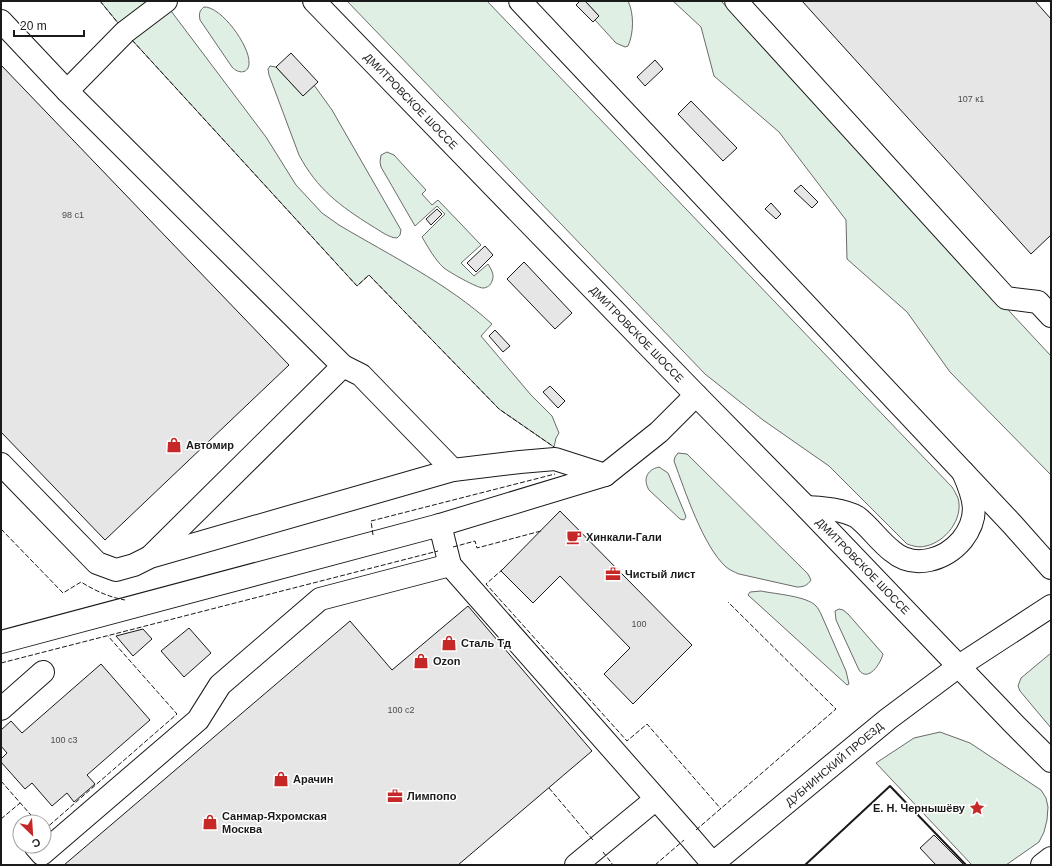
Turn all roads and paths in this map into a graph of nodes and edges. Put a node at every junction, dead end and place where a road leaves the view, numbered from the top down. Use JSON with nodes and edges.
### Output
{"nodes":[{"id":1,"x":166,"y":1,"type":"edge"},
{"id":2,"x":314,"y":1,"type":"edge"},
{"id":3,"x":520,"y":1,"type":"edge"},
{"id":4,"x":736,"y":1,"type":"edge"},
{"id":5,"x":1,"y":21,"type":"edge"},
{"id":6,"x":67,"y":91,"type":"junction"},
{"id":7,"x":1047,"y":303,"type":"edge"},
{"id":8,"x":343,"y":366,"type":"junction"},
{"id":9,"x":696,"y":395,"type":"junction"},
{"id":10,"x":1,"y":464,"type":"edge"},
{"id":11,"x":453,"y":470,"type":"junction"},
{"id":12,"x":963,"y":472,"type":"junction"},
{"id":13,"x":605,"y":475,"type":"junction"},
{"id":14,"x":806,"y":507,"type":"junction"},
{"id":15,"x":440,"y":526,"type":"junction"},
{"id":16,"x":150,"y":558,"type":"junction"},
{"id":17,"x":450,"y":565,"type":"junction"},
{"id":18,"x":1051,"y":568,"type":"edge"},
{"id":19,"x":1051,"y":606,"type":"edge"},
{"id":20,"x":1,"y":642,"type":"edge"},
{"id":21,"x":959,"y":666,"type":"junction"},
{"id":22,"x":43,"y":672,"type":"dead end"},
{"id":23,"x":1,"y":708,"type":"edge"},
{"id":24,"x":1051,"y":761,"type":"edge"},
{"id":25,"x":656,"y":799,"type":"junction"},
{"id":26,"x":52,"y":845,"type":"edge"},
{"id":27,"x":1051,"y":858,"type":"edge"},
{"id":28,"x":712,"y":864,"type":"edge"},
{"id":29,"x":576,"y":865,"type":"edge"},
{"id":30,"x":1042,"y":865,"type":"edge"}],
"edges":[{"from":1,"to":6,"type":"main road"},
{"from":2,"to":9,"type":"main road","name":"ДМИТРОВСКОЕ ШОССЕ"},
{"from":3,"to":12,"type":"main road"},
{"from":4,"to":7,"type":"main road"},
{"from":5,"to":6,"type":"main road"},
{"from":6,"to":8,"type":"main road"},
{"from":8,"to":11,"type":"main road"},
{"from":8,"to":16,"type":"main road"},
{"from":9,"to":13,"type":"main road"},
{"from":9,"to":14,"type":"main road","name":"ДМИТРОВСКОЕ ШОССЕ"},
{"from":10,"to":16,"type":"main road"},
{"from":11,"to":13,"type":"main road"},
{"from":11,"to":16,"type":"main road"},
{"from":12,"to":14,"type":"main road"},
{"from":12,"to":18,"type":"main road"},
{"from":13,"to":15,"type":"main road"},
{"from":14,"to":21,"type":"main road","name":"ДМИТРОВСКОЕ ШОССЕ"},
{"from":15,"to":17,"type":"main road"},
{"from":15,"to":20,"type":"main road"},
{"from":17,"to":25,"type":"main road"},
{"from":17,"to":26,"type":"main road"},
{"from":19,"to":21,"type":"main road"},
{"from":21,"to":24,"type":"main road","name":"ДМИТРОВСКОЕ ШОССЕ"},
{"from":21,"to":28,"type":"main road","name":"ДУБНИНСКИЙ ПРОЕЗД"},
{"from":22,"to":23,"type":"main road"},
{"from":25,"to":28,"type":"main road"},
{"from":25,"to":29,"type":"main road"},
{"from":27,"to":30,"type":"main road"}]}
